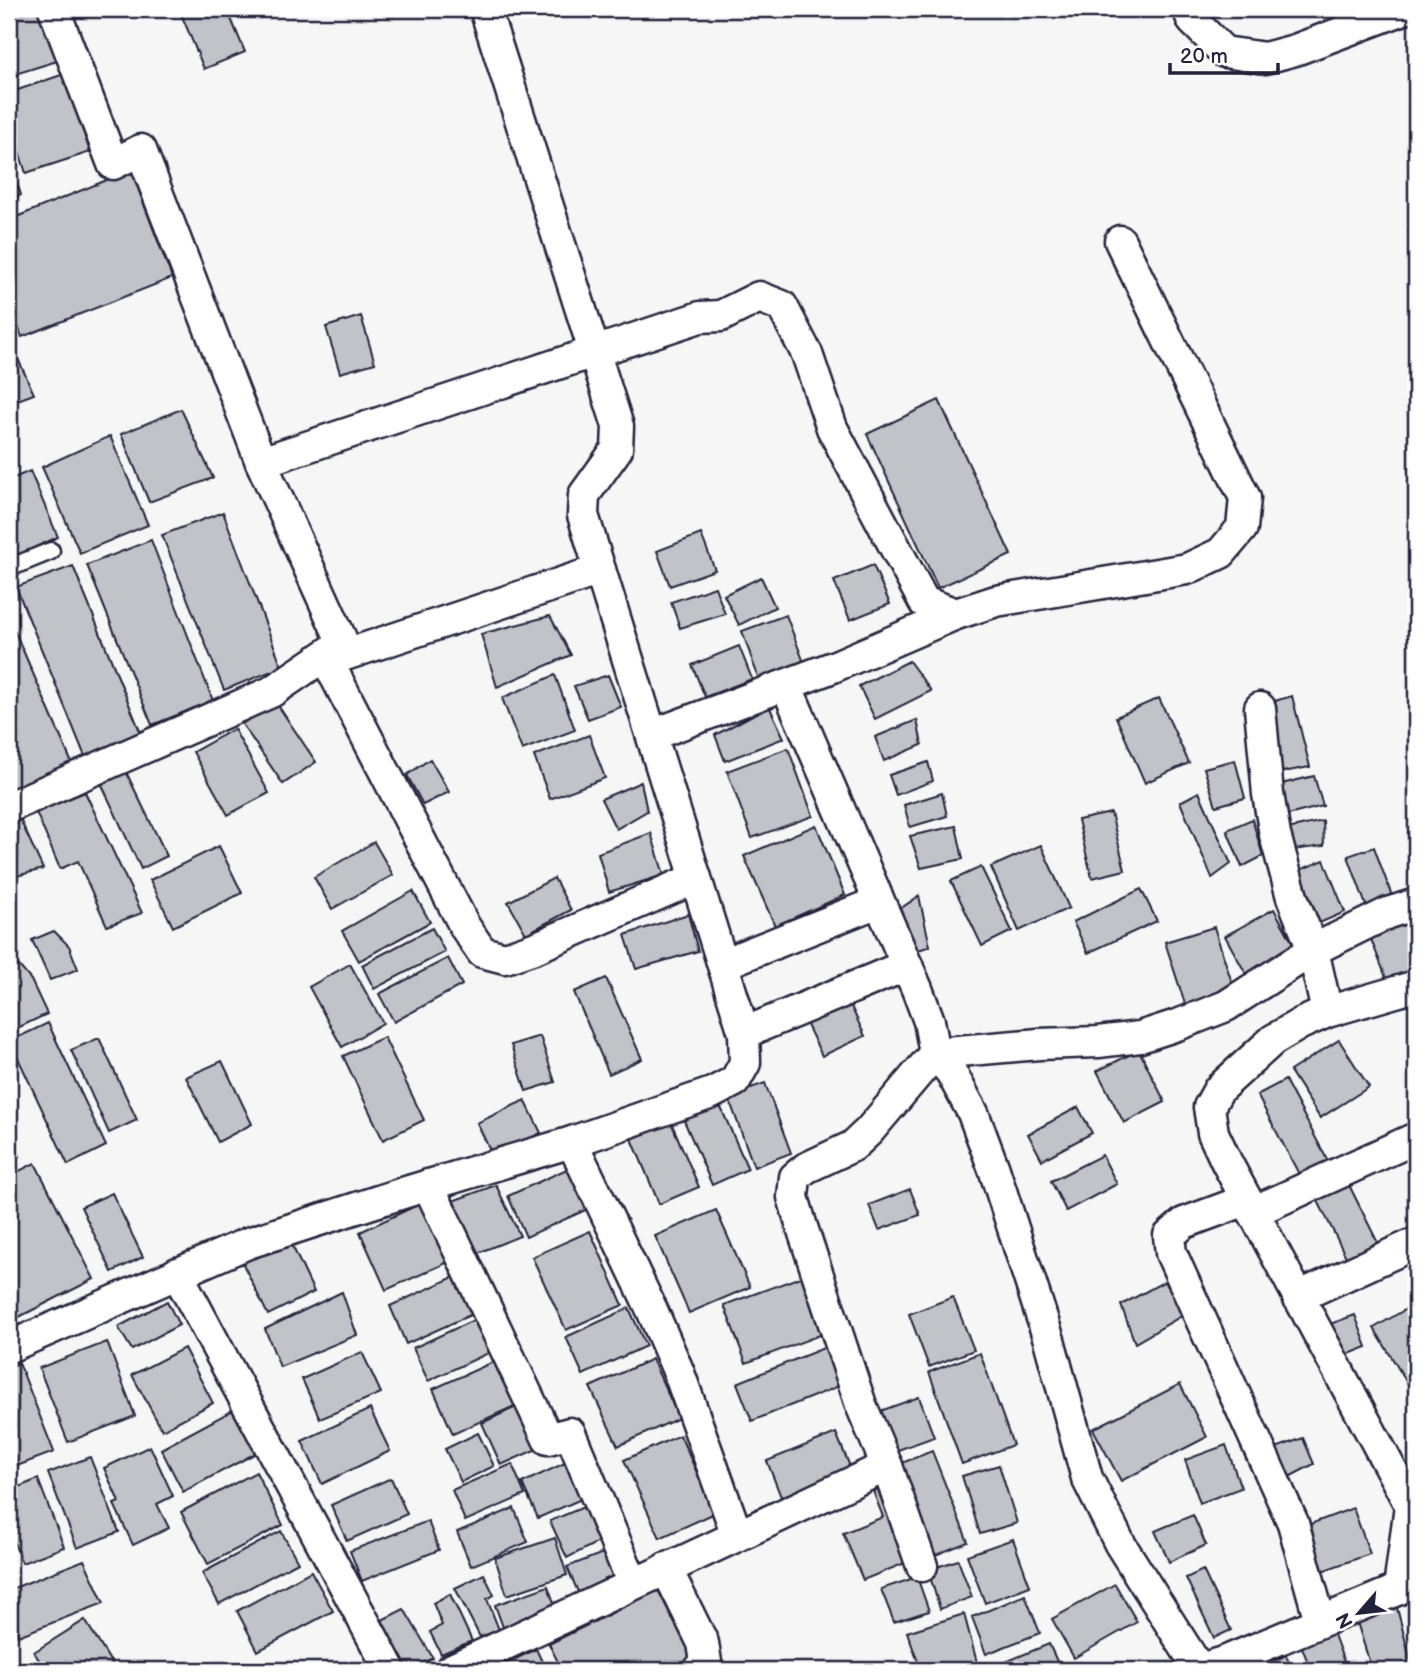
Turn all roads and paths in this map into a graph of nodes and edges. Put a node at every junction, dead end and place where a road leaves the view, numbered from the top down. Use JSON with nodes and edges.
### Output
{"nodes":[{"id":1,"x":54,"y":9,"type":"edge"},
{"id":2,"x":485,"y":9,"type":"edge"},
{"id":3,"x":1188,"y":9,"type":"edge"},
{"id":4,"x":1404,"y":9,"type":"edge"},
{"id":5,"x":1120,"y":241,"type":"dead end"},
{"id":6,"x":595,"y":352,"type":"junction"},
{"id":7,"x":261,"y":462,"type":"junction"},
{"id":8,"x":51,"y":551,"type":"dead end"},
{"id":9,"x":9,"y":568,"type":"edge"},
{"id":10,"x":600,"y":570,"type":"junction"},
{"id":11,"x":956,"y":614,"type":"junction"},
{"id":12,"x":316,"y":665,"type":"junction"},
{"id":13,"x":786,"y":685,"type":"junction"},
{"id":14,"x":1261,"y":708,"type":"dead end"},
{"id":15,"x":652,"y":735,"type":"junction"},
{"id":16,"x":9,"y":807,"type":"edge"},
{"id":17,"x":696,"y":878,"type":"junction"},
{"id":18,"x":878,"y":902,"type":"junction"},
{"id":19,"x":1416,"y":904,"type":"edge"},
{"id":20,"x":1312,"y":950,"type":"junction"},
{"id":21,"x":723,"y":964,"type":"junction"},
{"id":22,"x":907,"y":965,"type":"junction"},
{"id":23,"x":1416,"y":986,"type":"edge"},
{"id":24,"x":1327,"y":1012,"type":"junction"},
{"id":25,"x":744,"y":1033,"type":"junction"},
{"id":26,"x":935,"y":1053,"type":"junction"},
{"id":27,"x":1416,"y":1138,"type":"edge"},
{"id":28,"x":572,"y":1142,"type":"junction"},
{"id":29,"x":428,"y":1185,"type":"junction"},
{"id":30,"x":1250,"y":1206,"type":"junction"},
{"id":31,"x":1416,"y":1243,"type":"edge"},
{"id":32,"x":177,"y":1273,"type":"junction"},
{"id":33,"x":1298,"y":1297,"type":"junction"},
{"id":34,"x":9,"y":1347,"type":"edge"},
{"id":35,"x":887,"y":1466,"type":"junction"},
{"id":36,"x":1413,"y":1496,"type":"edge"},
{"id":37,"x":737,"y":1535,"type":"junction"},
{"id":38,"x":922,"y":1566,"type":"dead end"},
{"id":39,"x":666,"y":1568,"type":"junction"},
{"id":40,"x":633,"y":1584,"type":"junction"},
{"id":41,"x":1408,"y":1586,"type":"edge"},
{"id":42,"x":1320,"y":1621,"type":"junction"},
{"id":43,"x":390,"y":1670,"type":"edge"},
{"id":44,"x":450,"y":1670,"type":"edge"},
{"id":45,"x":699,"y":1670,"type":"edge"},
{"id":46,"x":1198,"y":1670,"type":"edge"}],
"edges":[{"from":1,"to":7,"type":"street"},
{"from":2,"to":6,"type":"street"},
{"from":3,"to":4,"type":"street"},
{"from":5,"to":11,"type":"street"},
{"from":6,"to":7,"type":"street"},
{"from":6,"to":10,"type":"street"},
{"from":6,"to":11,"type":"street"},
{"from":7,"to":12,"type":"street"},
{"from":8,"to":9,"type":"lane"},
{"from":10,"to":12,"type":"street"},
{"from":10,"to":15,"type":"street"},
{"from":11,"to":13,"type":"street"},
{"from":12,"to":16,"type":"street"},
{"from":12,"to":17,"type":"street"},
{"from":13,"to":15,"type":"street"},
{"from":13,"to":18,"type":"street"},
{"from":14,"to":20,"type":"street"},
{"from":15,"to":17,"type":"street"},
{"from":17,"to":21,"type":"street"},
{"from":18,"to":21,"type":"street"},
{"from":18,"to":22,"type":"street"},
{"from":19,"to":20,"type":"street"},
{"from":20,"to":24,"type":"street"},
{"from":20,"to":26,"type":"street"},
{"from":21,"to":25,"type":"street"},
{"from":22,"to":25,"type":"street"},
{"from":22,"to":26,"type":"street"},
{"from":23,"to":24,"type":"street"},
{"from":24,"to":30,"type":"street"},
{"from":25,"to":28,"type":"street"},
{"from":26,"to":35,"type":"street"},
{"from":26,"to":46,"type":"street"},
{"from":27,"to":30,"type":"street"},
{"from":28,"to":29,"type":"street"},
{"from":28,"to":37,"type":"street"},
{"from":29,"to":32,"type":"street"},
{"from":29,"to":40,"type":"street"},
{"from":30,"to":33,"type":"street"},
{"from":30,"to":42,"type":"street"},
{"from":31,"to":33,"type":"street"},
{"from":32,"to":34,"type":"street"},
{"from":32,"to":43,"type":"street"},
{"from":33,"to":36,"type":"street"},
{"from":35,"to":37,"type":"street"},
{"from":35,"to":38,"type":"street"},
{"from":36,"to":41,"type":"street"},
{"from":37,"to":39,"type":"street"},
{"from":39,"to":40,"type":"street"},
{"from":39,"to":45,"type":"street"},
{"from":40,"to":44,"type":"street"},
{"from":41,"to":42,"type":"street"},
{"from":42,"to":46,"type":"street"}]}
